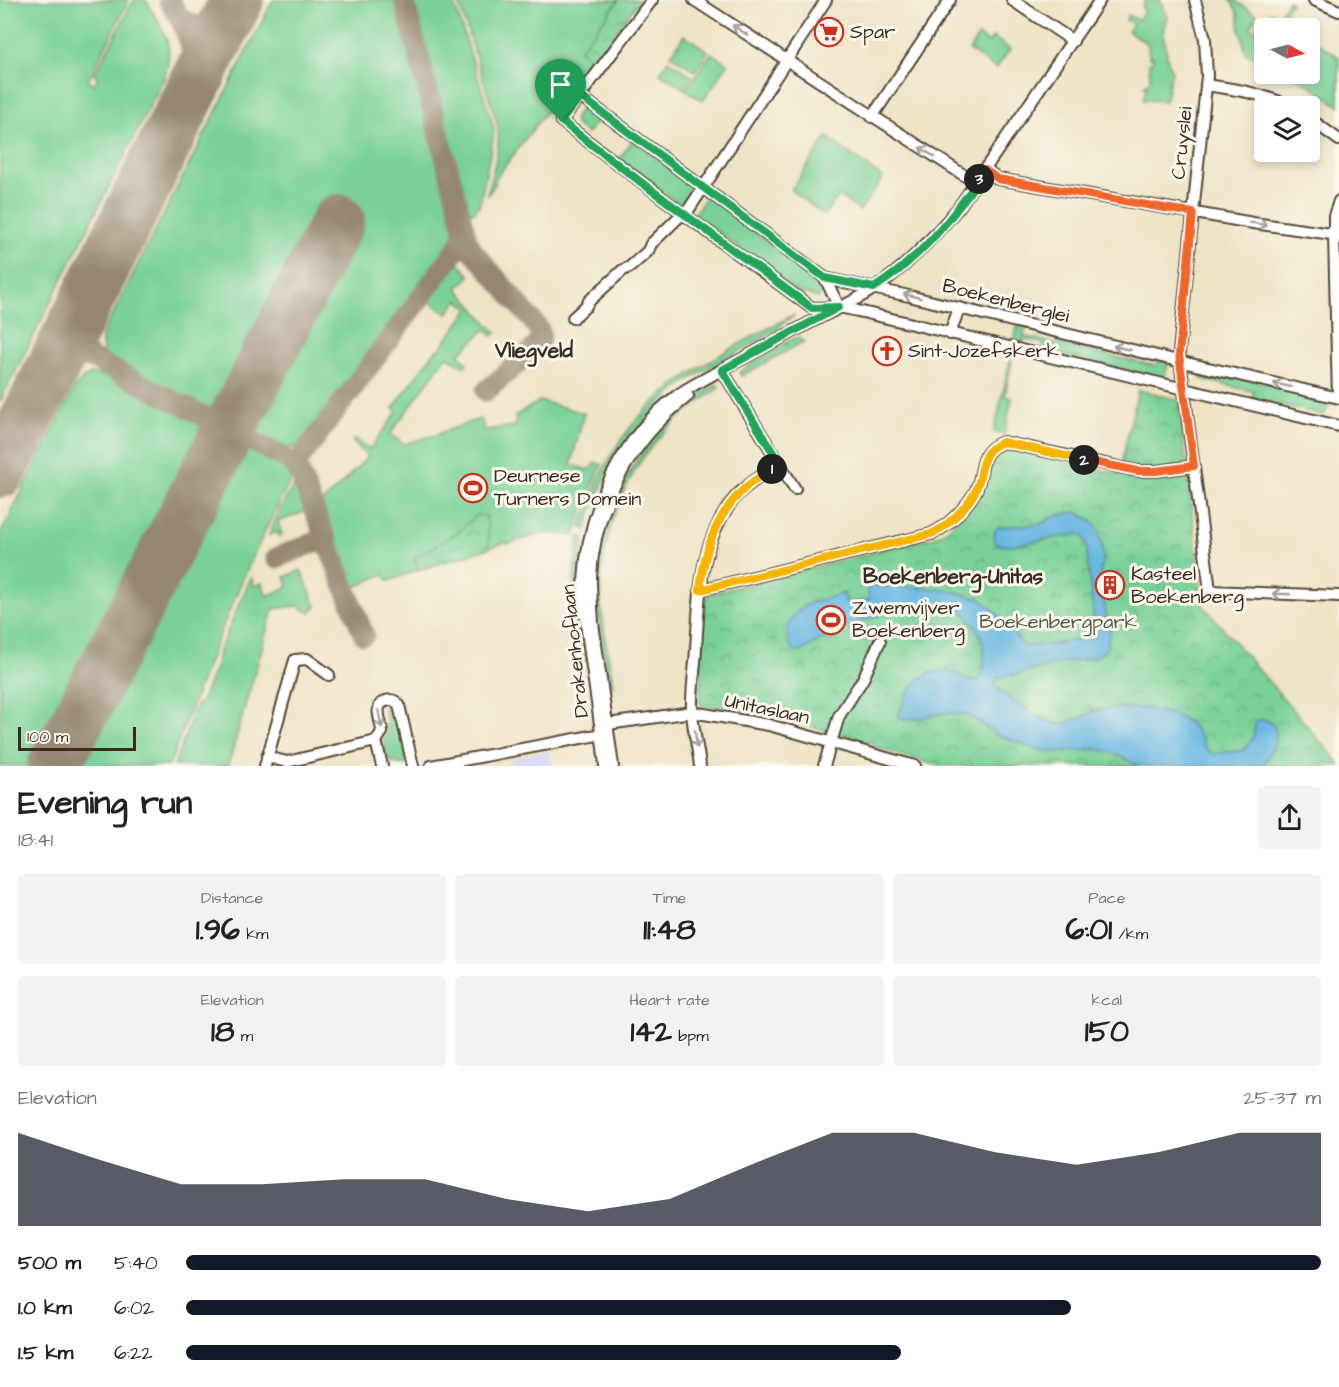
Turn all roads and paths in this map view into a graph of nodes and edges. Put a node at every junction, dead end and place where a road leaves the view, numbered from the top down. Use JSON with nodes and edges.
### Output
{"nodes":[{"id":1,"x":652,"y":0,"type":"edge"},
{"id":2,"x":694,"y":0,"type":"edge"},
{"id":3,"x":826,"y":0,"type":"edge"},
{"id":4,"x":950,"y":0,"type":"edge"},
{"id":5,"x":1012,"y":0,"type":"edge"},
{"id":6,"x":1100,"y":0,"type":"edge"},
{"id":7,"x":1195,"y":0,"type":"edge"},
{"id":8,"x":1314,"y":0,"type":"edge"},
{"id":9,"x":1339,"y":11,"type":"edge"},
{"id":10,"x":1072,"y":41,"type":"junction"},
{"id":11,"x":786,"y":60,"type":"junction"},
{"id":12,"x":1206,"y":85,"type":"junction"},
{"id":13,"x":580,"y":96,"type":"junction"},
{"id":14,"x":1261,"y":96,"type":"edge"},
{"id":15,"x":872,"y":117,"type":"junction"},
{"id":16,"x":1320,"y":126,"type":"edge"},
{"id":17,"x":1339,"y":140,"type":"edge"},
{"id":18,"x":985,"y":170,"type":"junction"},
{"id":19,"x":976,"y":183,"type":"junction"},
{"id":20,"x":703,"y":188,"type":"junction"},
{"id":21,"x":1339,"y":201,"type":"edge"},
{"id":22,"x":1193,"y":213,"type":"junction"},
{"id":23,"x":685,"y":214,"type":"junction"},
{"id":24,"x":1336,"y":235,"type":"edge"},
{"id":25,"x":825,"y":278,"type":"junction"},
{"id":26,"x":874,"y":288,"type":"junction"},
{"id":27,"x":839,"y":307,"type":"junction"},
{"id":28,"x":959,"y":309,"type":"junction"},
{"id":29,"x":573,"y":318,"type":"dead end"},
{"id":30,"x":950,"y":334,"type":"junction"},
{"id":31,"x":1179,"y":361,"type":"junction"},
{"id":32,"x":722,"y":370,"type":"junction"},
{"id":33,"x":1184,"y":390,"type":"junction"},
{"id":34,"x":1338,"y":398,"type":"edge"},
{"id":35,"x":1339,"y":426,"type":"edge"},
{"id":36,"x":780,"y":464,"type":"junction"},
{"id":37,"x":1194,"y":466,"type":"junction"},
{"id":38,"x":795,"y":489,"type":"dead end"},
{"id":39,"x":700,"y":590,"type":"junction"},
{"id":40,"x":1339,"y":596,"type":"edge"},
{"id":41,"x":880,"y":641,"type":"dead end"},
{"id":42,"x":329,"y":675,"type":"dead end"},
{"id":43,"x":692,"y":712,"type":"junction"},
{"id":44,"x":605,"y":726,"type":"junction"},
{"id":45,"x":376,"y":741,"type":"junction"},
{"id":46,"x":830,"y":742,"type":"junction"},
{"id":47,"x":266,"y":761,"type":"edge"},
{"id":48,"x":382,"y":766,"type":"edge"},
{"id":49,"x":413,"y":766,"type":"edge"},
{"id":50,"x":430,"y":766,"type":"edge"},
{"id":51,"x":606,"y":766,"type":"edge"},
{"id":52,"x":613,"y":766,"type":"edge"},
{"id":53,"x":700,"y":766,"type":"edge"},
{"id":54,"x":824,"y":766,"type":"edge"},
{"id":55,"x":915,"y":766,"type":"edge"}],
"edges":[{"from":1,"to":13,"type":"street"},
{"from":11,"to":2,"type":"street","one_way":true},
{"from":3,"to":11,"type":"street"},
{"from":4,"to":15,"type":"street"},
{"from":5,"to":10,"type":"street"},
{"from":6,"to":10,"type":"street","name":"Drakenhoflaan"},
{"from":7,"to":12,"type":"street","name":"Cruyslei"},
{"from":8,"to":9,"type":"street"},
{"from":10,"to":18,"type":"street","name":"Drakenhoflaan"},
{"from":11,"to":15,"type":"street"},
{"from":11,"to":20,"type":"street"},
{"from":12,"to":14,"type":"street"},
{"from":12,"to":22,"type":"street","name":"Cruyslei"},
{"from":13,"to":20,"type":"street","name":"Boekenberglei"},
{"from":13,"to":23,"type":"street"},
{"from":19,"to":15,"type":"street","one_way":true},
{"from":16,"to":17,"type":"street"},
{"from":18,"to":19,"type":"street","name":"Drakenhoflaan"},
{"from":18,"to":22,"type":"street"},
{"from":19,"to":26,"type":"street","name":"Drakenhoflaan"},
{"from":20,"to":23,"type":"street"},
{"from":20,"to":25,"type":"street","name":"Boekenberglei"},
{"from":21,"to":24,"type":"street"},
{"from":22,"to":24,"type":"street","one_way":true},
{"from":22,"to":31,"type":"street","name":"Cruyslei"},
{"from":23,"to":27,"type":"street"},
{"from":23,"to":29,"type":"street"},
{"from":24,"to":34,"type":"street"},
{"from":25,"to":26,"type":"street","name":"Boekenberglei"},
{"from":25,"to":27,"type":"street","name":"Boekenberglei"},
{"from":26,"to":27,"type":"street","name":"Drakenhoflaan"},
{"from":28,"to":26,"type":"street","name":"Boekenberglei","one_way":true},
{"from":27,"to":30,"type":"street"},
{"from":27,"to":32,"type":"street","name":"Drakenhoflaan"},
{"from":28,"to":30,"type":"street"},
{"from":31,"to":28,"type":"street","name":"Boekenberglei","one_way":true},
{"from":30,"to":33,"type":"street"},
{"from":31,"to":33,"type":"street"},
{"from":34,"to":31,"type":"street","name":"Boekenberglei","one_way":true},
{"from":32,"to":36,"type":"street"},
{"from":32,"to":44,"type":"street","name":"Drakenhoflaan"},
{"from":33,"to":35,"type":"street"},
{"from":33,"to":37,"type":"street"},
{"from":36,"to":38,"type":"street"},
{"from":36,"to":39,"type":"street"},
{"from":37,"to":39,"type":"street"},
{"from":40,"to":37,"type":"street","one_way":true},
{"from":39,"to":43,"type":"street"},
{"from":41,"to":46,"type":"street"},
{"from":42,"to":47,"type":"street"},
{"from":43,"to":44,"type":"street","name":"Unitaslaan"},
{"from":43,"to":46,"type":"street","name":"Unitaslaan"},
{"from":43,"to":53,"type":"street","one_way":true},
{"from":44,"to":50,"type":"street","name":"Unitaslaan"},
{"from":44,"to":51,"type":"street","name":"Drakenhoflaan"},
{"from":44,"to":52,"type":"street","name":"Drakenhoflaan"},
{"from":45,"to":47,"type":"street"},
{"from":45,"to":48,"type":"street"},
{"from":49,"to":45,"type":"street","one_way":true},
{"from":46,"to":54,"type":"street"},
{"from":46,"to":55,"type":"street","name":"Unitaslaan"}]}
